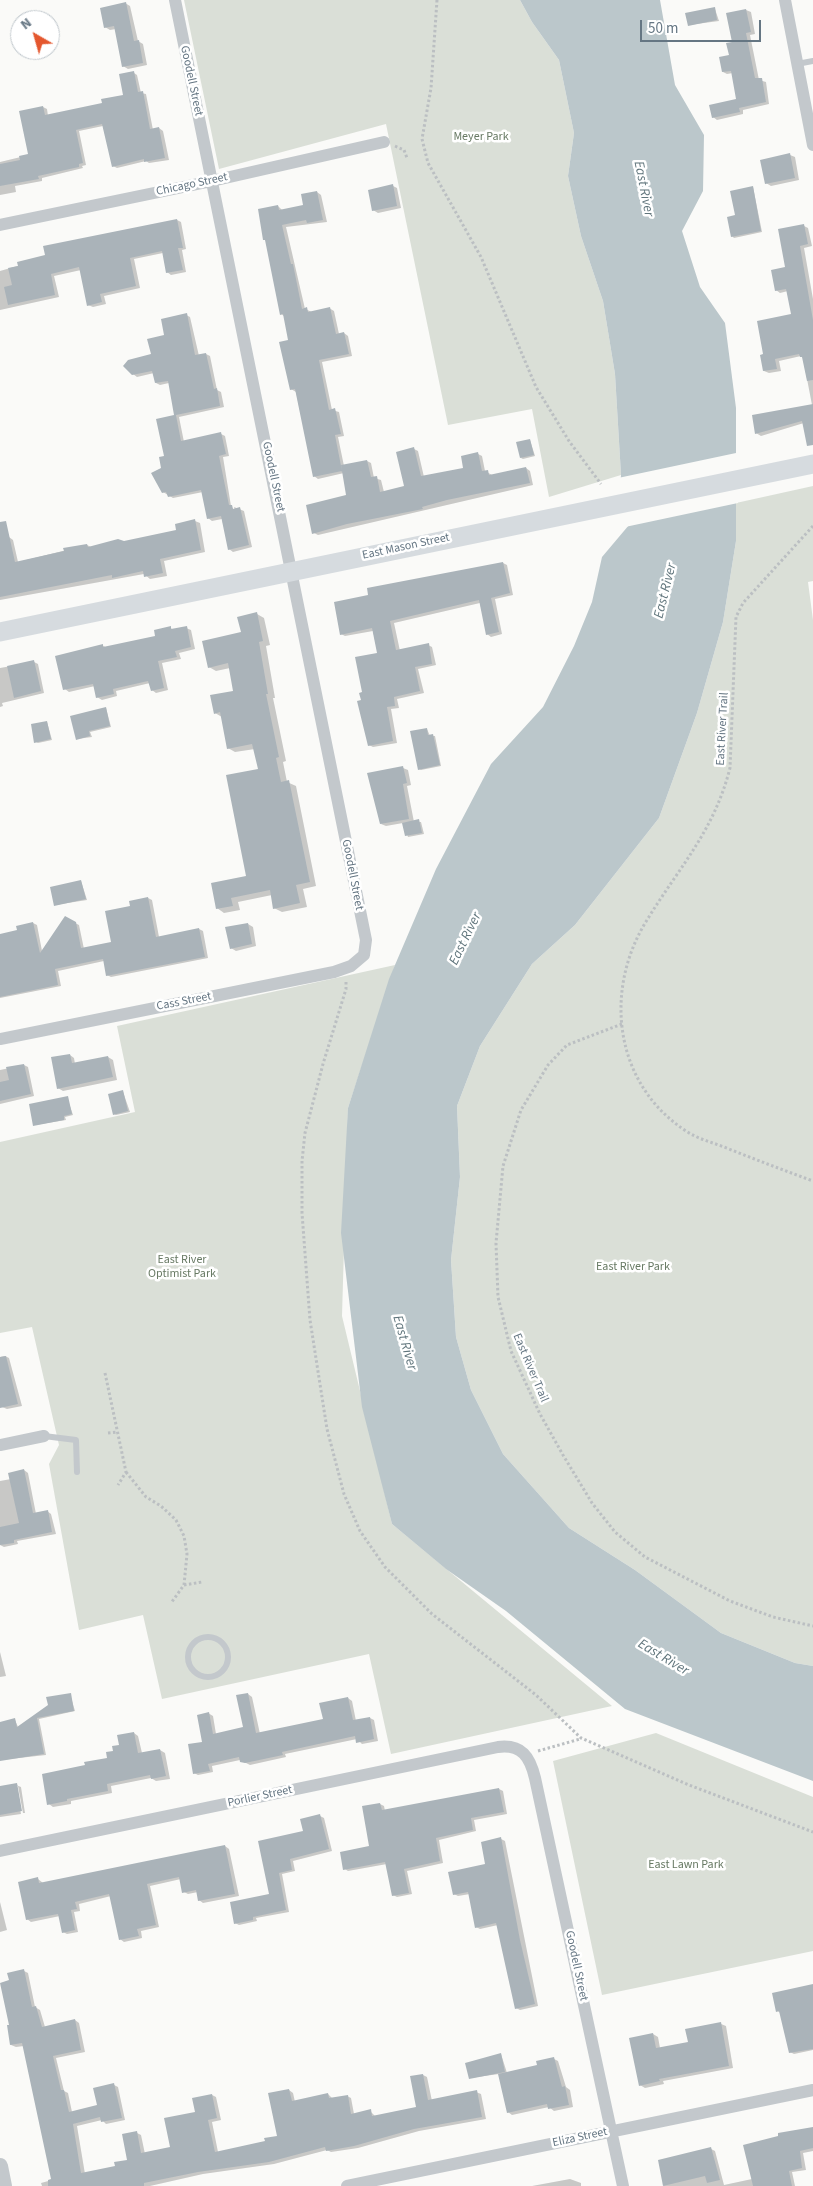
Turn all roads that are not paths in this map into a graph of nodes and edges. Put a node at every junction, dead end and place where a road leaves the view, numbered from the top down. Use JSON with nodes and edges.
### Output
{"nodes":[{"id":1,"x":175,"y":0,"type":"edge"},
{"id":2,"x":785,"y":0,"type":"edge"},
{"id":3,"x":813,"y":61,"type":"edge"},
{"id":4,"x":797,"y":64,"type":"junction"},
{"id":5,"x":384,"y":142,"type":"dead end"},
{"id":6,"x":813,"y":145,"type":"edge"},
{"id":7,"x":212,"y":182,"type":"junction"},
{"id":8,"x":0,"y":225,"type":"edge"},
{"id":9,"x":813,"y":464,"type":"edge"},
{"id":10,"x":292,"y":571,"type":"junction"},
{"id":11,"x":0,"y":632,"type":"edge"},
{"id":12,"x":364,"y":955,"type":"joint"},
{"id":13,"x":0,"y":1039,"type":"edge"},
{"id":14,"x":44,"y":1436,"type":"joint"},
{"id":15,"x":0,"y":1445,"type":"edge"},
{"id":16,"x":77,"y":1472,"type":"dead end"},
{"id":17,"x":217,"y":1639,"type":"joint"},
{"id":18,"x":524,"y":1752,"type":"joint"},
{"id":19,"x":0,"y":1851,"type":"edge"},
{"id":20,"x":813,"y":2090,"type":"edge"},
{"id":21,"x":612,"y":2131,"type":"junction"},
{"id":22,"x":0,"y":2166,"type":"edge"},
{"id":23,"x":4,"y":2186,"type":"edge"},
{"id":24,"x":347,"y":2186,"type":"edge"},
{"id":25,"x":622,"y":2186,"type":"edge"}],
"edges":[{"from":1,"to":7,"type":"street","name":"Goodell Street"},
{"from":2,"to":4,"type":"street"},
{"from":3,"to":4,"type":"lane"},
{"from":4,"to":6,"type":"street"},
{"from":5,"to":7,"type":"street","name":"Chicago Street"},
{"from":7,"to":8,"type":"street","name":"Chicago Street"},
{"from":7,"to":10,"type":"street","name":"Goodell Street"},
{"from":9,"to":10,"type":"main road","name":"East Mason Street"},
{"from":10,"to":11,"type":"main road","name":"East Mason Street"},
{"from":10,"to":12,"type":"street","name":"Goodell Street"},
{"from":12,"to":13,"type":"street","name":"Cass Street"},
{"from":14,"to":15,"type":"street"},
{"from":14,"to":16,"type":"lane"},
{"from":17,"to":17,"type":"lane"},
{"from":18,"to":19,"type":"street","name":"Porlier Street"},
{"from":18,"to":21,"type":"street","name":"Goodell Street"},
{"from":20,"to":21,"type":"street","name":"Eliza Street"},
{"from":21,"to":24,"type":"street","name":"Eliza Street"},
{"from":21,"to":25,"type":"street","name":"Goodell Street"},
{"from":22,"to":23,"type":"street"}]}
